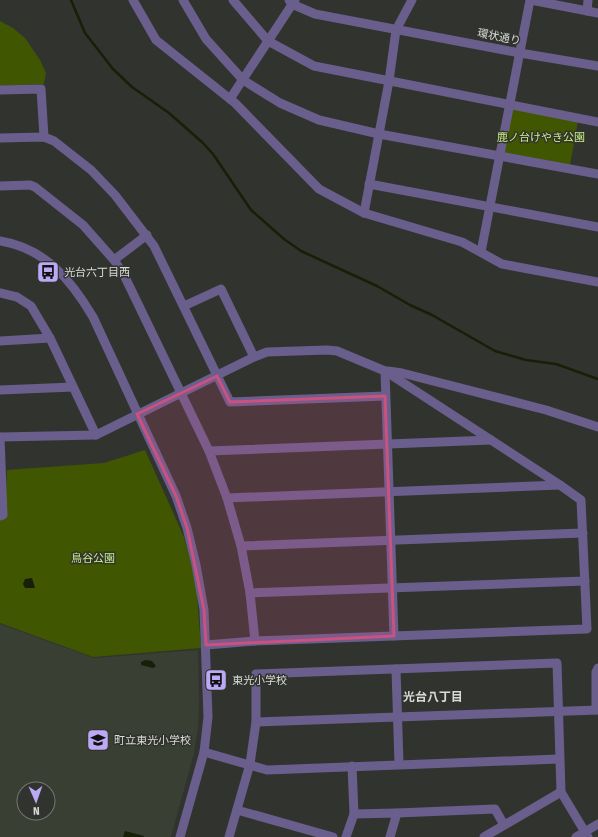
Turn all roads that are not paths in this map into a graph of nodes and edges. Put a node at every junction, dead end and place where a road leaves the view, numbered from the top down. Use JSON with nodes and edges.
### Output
{"nodes":[{"id":1,"x":183,"y":0,"type":"edge"},
{"id":2,"x":232,"y":0,"type":"edge"},
{"id":3,"x":412,"y":0,"type":"edge"},
{"id":4,"x":530,"y":0,"type":"edge"},
{"id":5,"x":588,"y":0,"type":"edge"},
{"id":6,"x":134,"y":1,"type":"edge"},
{"id":7,"x":292,"y":1,"type":"edge"},
{"id":8,"x":587,"y":11,"type":"junction"},
{"id":9,"x":598,"y":13,"type":"edge"},
{"id":10,"x":396,"y":30,"type":"junction"},
{"id":11,"x":268,"y":41,"type":"junction"},
{"id":12,"x":520,"y":53,"type":"junction"},
{"id":13,"x":598,"y":66,"type":"edge"},
{"id":14,"x":243,"y":80,"type":"junction"},
{"id":15,"x":389,"y":81,"type":"junction"},
{"id":16,"x":0,"y":90,"type":"edge"},
{"id":17,"x":230,"y":99,"type":"junction"},
{"id":18,"x":510,"y":105,"type":"junction"},
{"id":19,"x":598,"y":122,"type":"edge"},
{"id":20,"x":379,"y":134,"type":"junction"},
{"id":21,"x":44,"y":137,"type":"junction"},
{"id":22,"x":0,"y":138,"type":"edge"},
{"id":23,"x":500,"y":156,"type":"junction"},
{"id":24,"x":598,"y":174,"type":"edge"},
{"id":25,"x":369,"y":184,"type":"junction"},
{"id":26,"x":0,"y":186,"type":"edge"},
{"id":27,"x":491,"y":206,"type":"junction"},
{"id":28,"x":364,"y":213,"type":"junction"},
{"id":29,"x":598,"y":227,"type":"edge"},
{"id":30,"x":147,"y":235,"type":"junction"},
{"id":31,"x":0,"y":241,"type":"edge"},
{"id":32,"x":481,"y":252,"type":"junction"},
{"id":33,"x":114,"y":260,"type":"junction"},
{"id":34,"x":598,"y":282,"type":"edge"},
{"id":35,"x":0,"y":294,"type":"edge"},
{"id":36,"x":184,"y":306,"type":"junction"},
{"id":37,"x":50,"y":338,"type":"junction"},
{"id":38,"x":0,"y":341,"type":"edge"},
{"id":39,"x":254,"y":357,"type":"junction"},
{"id":40,"x":385,"y":371,"type":"junction"},
{"id":41,"x":217,"y":376,"type":"junction"},
{"id":42,"x":72,"y":387,"type":"junction"},
{"id":43,"x":0,"y":390,"type":"edge"},
{"id":44,"x":181,"y":393,"type":"junction"},
{"id":45,"x":385,"y":396,"type":"junction"},
{"id":46,"x":137,"y":414,"type":"junction"},
{"id":47,"x":598,"y":427,"type":"edge"},
{"id":48,"x":96,"y":435,"type":"junction"},
{"id":49,"x":0,"y":437,"type":"edge"},
{"id":50,"x":491,"y":440,"type":"junction"},
{"id":51,"x":386,"y":444,"type":"junction"},
{"id":52,"x":209,"y":451,"type":"junction"},
{"id":53,"x":1,"y":484,"type":"edge"},
{"id":54,"x":560,"y":485,"type":"junction"},
{"id":55,"x":388,"y":492,"type":"junction"},
{"id":56,"x":227,"y":498,"type":"junction"},
{"id":57,"x":0,"y":516,"type":"edge"},
{"id":58,"x":584,"y":533,"type":"junction"},
{"id":59,"x":391,"y":540,"type":"junction"},
{"id":60,"x":241,"y":546,"type":"junction"},
{"id":61,"x":585,"y":580,"type":"junction"},
{"id":62,"x":392,"y":588,"type":"junction"},
{"id":63,"x":250,"y":593,"type":"junction"},
{"id":64,"x":394,"y":636,"type":"junction"},
{"id":65,"x":255,"y":641,"type":"junction"},
{"id":66,"x":206,"y":645,"type":"junction"},
{"id":67,"x":598,"y":668,"type":"edge"},
{"id":68,"x":396,"y":669,"type":"junction"},
{"id":69,"x":597,"y":710,"type":"edge"},
{"id":70,"x":558,"y":711,"type":"junction"},
{"id":71,"x":397,"y":716,"type":"junction"},
{"id":72,"x":256,"y":722,"type":"junction"},
{"id":73,"x":204,"y":752,"type":"junction"},
{"id":74,"x":559,"y":758,"type":"junction"},
{"id":75,"x":250,"y":764,"type":"junction"},
{"id":76,"x":399,"y":764,"type":"junction"},
{"id":77,"x":352,"y":766,"type":"junction"},
{"id":78,"x":561,"y":792,"type":"junction"},
{"id":79,"x":237,"y":810,"type":"junction"},
{"id":80,"x":397,"y":813,"type":"junction"},
{"id":81,"x":354,"y":814,"type":"junction"},
{"id":82,"x":598,"y":824,"type":"edge"},
{"id":83,"x":504,"y":825,"type":"junction"},
{"id":84,"x":586,"y":834,"type":"edge"},
{"id":85,"x":180,"y":837,"type":"edge"},
{"id":86,"x":229,"y":837,"type":"edge"},
{"id":87,"x":333,"y":837,"type":"edge"},
{"id":88,"x":346,"y":837,"type":"edge"},
{"id":89,"x":390,"y":837,"type":"edge"},
{"id":90,"x":484,"y":837,"type":"edge"},
{"id":91,"x":576,"y":837,"type":"edge"}],
"edges":[{"from":1,"to":14,"type":"street"},
{"from":2,"to":11,"type":"street"},
{"from":3,"to":10,"type":"street"},
{"from":4,"to":8,"type":"street"},
{"from":4,"to":12,"type":"street"},
{"from":5,"to":8,"type":"street"},
{"from":6,"to":17,"type":"street"},
{"from":7,"to":10,"type":"street","name":"環状通り"},
{"from":7,"to":11,"type":"street"},
{"from":8,"to":9,"type":"street"},
{"from":10,"to":12,"type":"street","name":"環状通り"},
{"from":10,"to":15,"type":"street"},
{"from":11,"to":14,"type":"street"},
{"from":11,"to":15,"type":"street"},
{"from":12,"to":13,"type":"street","name":"環状通り"},
{"from":12,"to":18,"type":"street"},
{"from":14,"to":17,"type":"street"},
{"from":14,"to":20,"type":"street"},
{"from":15,"to":18,"type":"street"},
{"from":15,"to":20,"type":"street"},
{"from":16,"to":21,"type":"street"},
{"from":17,"to":28,"type":"street"},
{"from":18,"to":19,"type":"street"},
{"from":18,"to":23,"type":"street"},
{"from":20,"to":23,"type":"street"},
{"from":20,"to":25,"type":"street"},
{"from":21,"to":22,"type":"street"},
{"from":21,"to":30,"type":"street"},
{"from":23,"to":24,"type":"street"},
{"from":23,"to":27,"type":"street"},
{"from":25,"to":27,"type":"street"},
{"from":25,"to":28,"type":"street"},
{"from":26,"to":33,"type":"street"},
{"from":27,"to":29,"type":"street"},
{"from":27,"to":32,"type":"street"},
{"from":28,"to":32,"type":"street"},
{"from":30,"to":33,"type":"street"},
{"from":30,"to":36,"type":"street"},
{"from":31,"to":46,"type":"street"},
{"from":32,"to":34,"type":"street"},
{"from":33,"to":44,"type":"street"},
{"from":35,"to":37,"type":"street"},
{"from":36,"to":39,"type":"street"},
{"from":36,"to":41,"type":"street"},
{"from":37,"to":38,"type":"street"},
{"from":37,"to":42,"type":"street"},
{"from":39,"to":40,"type":"street"},
{"from":39,"to":41,"type":"street"},
{"from":40,"to":45,"type":"street"},
{"from":40,"to":47,"type":"street"},
{"from":40,"to":50,"type":"street"},
{"from":41,"to":44,"type":"street"},
{"from":41,"to":45,"type":"street"},
{"from":42,"to":43,"type":"street"},
{"from":42,"to":48,"type":"street"},
{"from":44,"to":46,"type":"street"},
{"from":44,"to":52,"type":"street"},
{"from":45,"to":51,"type":"street"},
{"from":46,"to":48,"type":"street"},
{"from":46,"to":66,"type":"street"},
{"from":48,"to":49,"type":"street"},
{"from":49,"to":53,"type":"street"},
{"from":50,"to":51,"type":"street"},
{"from":50,"to":54,"type":"street"},
{"from":51,"to":52,"type":"street"},
{"from":51,"to":55,"type":"street"},
{"from":52,"to":56,"type":"street"},
{"from":53,"to":57,"type":"street"},
{"from":54,"to":55,"type":"street"},
{"from":54,"to":58,"type":"street"},
{"from":55,"to":56,"type":"street"},
{"from":55,"to":59,"type":"street"},
{"from":56,"to":60,"type":"street"},
{"from":58,"to":59,"type":"street"},
{"from":58,"to":61,"type":"street"},
{"from":59,"to":60,"type":"street"},
{"from":59,"to":62,"type":"street"},
{"from":60,"to":63,"type":"street"},
{"from":61,"to":62,"type":"street"},
{"from":61,"to":64,"type":"street"},
{"from":62,"to":63,"type":"street"},
{"from":62,"to":64,"type":"street"},
{"from":63,"to":65,"type":"street"},
{"from":64,"to":65,"type":"street"},
{"from":65,"to":66,"type":"street"},
{"from":66,"to":73,"type":"street"},
{"from":67,"to":69,"type":"street"},
{"from":68,"to":70,"type":"street"},
{"from":68,"to":71,"type":"street"},
{"from":68,"to":72,"type":"street"},
{"from":69,"to":70,"type":"street"},
{"from":70,"to":71,"type":"street"},
{"from":70,"to":74,"type":"street"},
{"from":71,"to":72,"type":"street"},
{"from":71,"to":76,"type":"street"},
{"from":72,"to":75,"type":"street"},
{"from":73,"to":75,"type":"street"},
{"from":73,"to":85,"type":"street"},
{"from":74,"to":76,"type":"street"},
{"from":74,"to":78,"type":"street"},
{"from":75,"to":77,"type":"street"},
{"from":75,"to":79,"type":"street"},
{"from":76,"to":77,"type":"street"},
{"from":77,"to":81,"type":"street"},
{"from":78,"to":83,"type":"street"},
{"from":78,"to":84,"type":"street"},
{"from":79,"to":86,"type":"street"},
{"from":79,"to":87,"type":"street"},
{"from":80,"to":81,"type":"street"},
{"from":80,"to":83,"type":"street"},
{"from":80,"to":89,"type":"street"},
{"from":81,"to":88,"type":"street"},
{"from":82,"to":84,"type":"street"},
{"from":83,"to":90,"type":"street"},
{"from":84,"to":91,"type":"street"}]}
